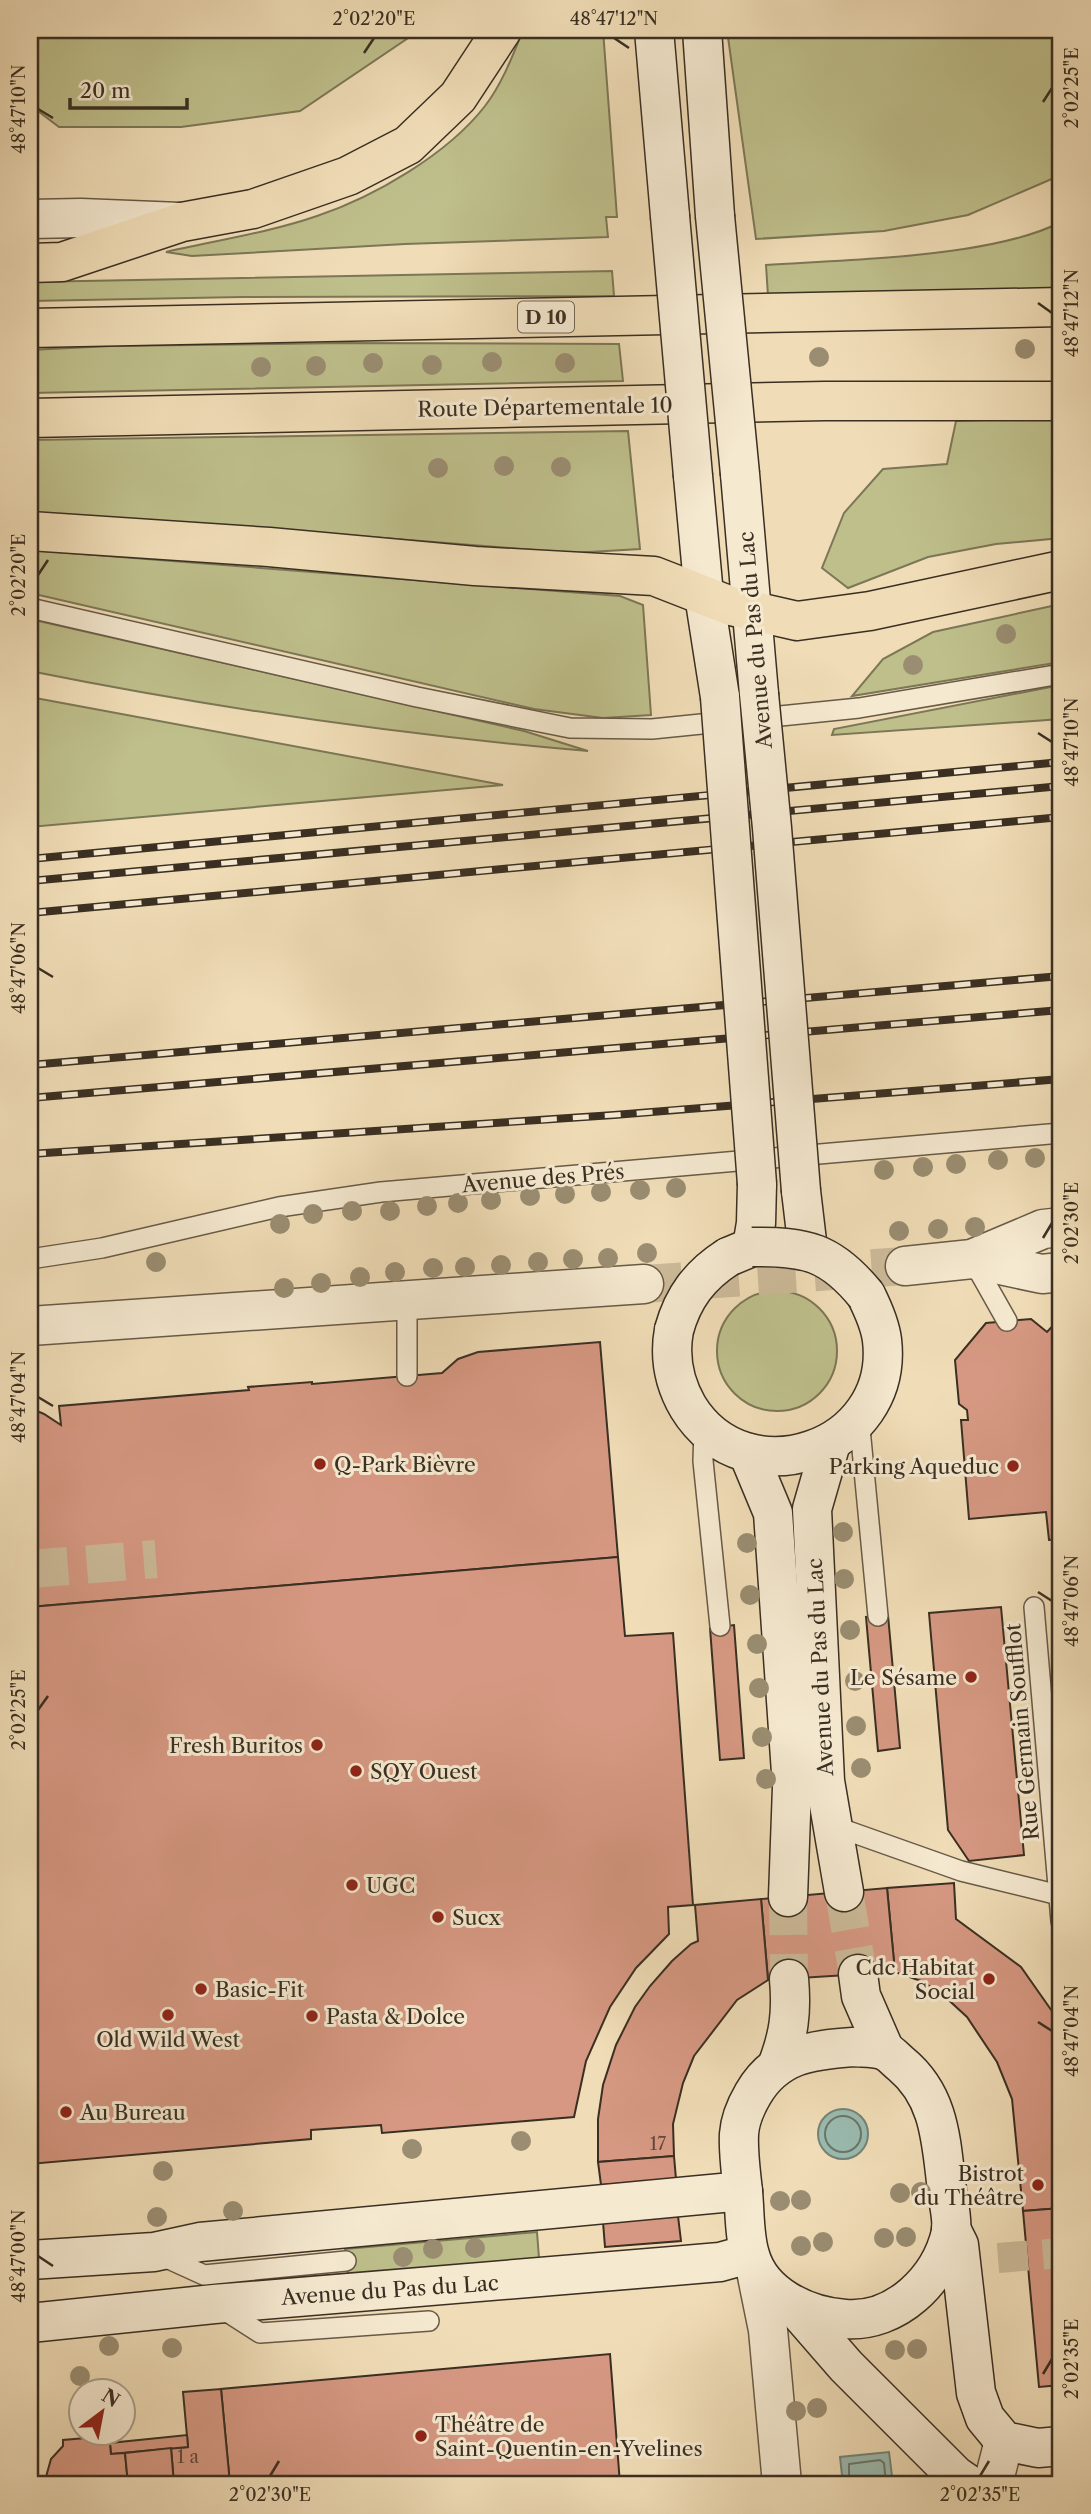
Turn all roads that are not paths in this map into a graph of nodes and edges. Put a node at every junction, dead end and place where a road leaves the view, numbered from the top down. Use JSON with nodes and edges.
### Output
{"nodes":[{"id":1,"x":502,"y":30,"type":"edge"},
{"id":2,"x":654,"y":30,"type":"edge"},
{"id":3,"x":702,"y":30,"type":"edge"},
{"id":4,"x":30,"y":219,"type":"edge"},
{"id":5,"x":183,"y":222,"type":"junction"},
{"id":6,"x":30,"y":263,"type":"edge"},
{"id":7,"x":1061,"y":307,"type":"edge"},
{"id":8,"x":30,"y":328,"type":"edge"},
{"id":9,"x":1061,"y":401,"type":"edge"},
{"id":10,"x":30,"y":418,"type":"edge"},
{"id":11,"x":30,"y":531,"type":"edge"},
{"id":12,"x":1061,"y":570,"type":"edge"},
{"id":13,"x":704,"y":595,"type":"junction"},
{"id":14,"x":30,"y":608,"type":"edge"},
{"id":15,"x":753,"y":611,"type":"junction"},
{"id":16,"x":1061,"y":674,"type":"edge"},
{"id":17,"x":1061,"y":1133,"type":"edge"},
{"id":18,"x":1061,"y":1227,"type":"edge"},
{"id":19,"x":752,"y":1247,"type":"junction"},
{"id":20,"x":808,"y":1250,"type":"junction"},
{"id":21,"x":30,"y":1259,"type":"edge"},
{"id":22,"x":972,"y":1259,"type":"junction"},
{"id":23,"x":905,"y":1266,"type":"tunnel mouth"},
{"id":24,"x":1061,"y":1272,"type":"edge"},
{"id":25,"x":644,"y":1284,"type":"tunnel mouth"},
{"id":26,"x":407,"y":1301,"type":"junction"},
{"id":27,"x":1007,"y":1321,"type":"dead end"},
{"id":28,"x":30,"y":1326,"type":"edge"},
{"id":29,"x":407,"y":1376,"type":"dead end"},
{"id":30,"x":859,"y":1418,"type":"junction"},
{"id":31,"x":704,"y":1429,"type":"junction"},
{"id":32,"x":831,"y":1443,"type":"junction"},
{"id":33,"x":748,"y":1453,"type":"junction"},
{"id":34,"x":1034,"y":1607,"type":"dead end"},
{"id":35,"x":877,"y":1616,"type":"dead end"},
{"id":36,"x":720,"y":1626,"type":"dead end"},
{"id":37,"x":834,"y":1826,"type":"junction"},
{"id":38,"x":844,"y":1892,"type":"tunnel mouth"},
{"id":39,"x":1059,"y":1895,"type":"junction"},
{"id":40,"x":789,"y":1897,"type":"tunnel mouth"},
{"id":41,"x":1061,"y":1922,"type":"edge"},
{"id":42,"x":858,"y":1974,"type":"tunnel mouth"},
{"id":43,"x":789,"y":1979,"type":"tunnel mouth"},
{"id":44,"x":885,"y":2051,"type":"junction"},
{"id":45,"x":777,"y":2066,"type":"junction"},
{"id":46,"x":743,"y":2191,"type":"junction"},
{"id":47,"x":951,"y":2229,"type":"junction"},
{"id":48,"x":154,"y":2252,"type":"junction"},
{"id":49,"x":30,"y":2260,"type":"edge"},
{"id":50,"x":346,"y":2261,"type":"dead end"},
{"id":51,"x":753,"y":2263,"type":"junction"},
{"id":52,"x":214,"y":2304,"type":"junction"},
{"id":53,"x":793,"y":2305,"type":"junction"},
{"id":54,"x":429,"y":2321,"type":"dead end"},
{"id":55,"x":30,"y":2323,"type":"edge"},
{"id":56,"x":1004,"y":2441,"type":"junction"},
{"id":57,"x":1061,"y":2446,"type":"edge"},
{"id":58,"x":782,"y":2484,"type":"edge"},
{"id":59,"x":968,"y":2484,"type":"edge"},
{"id":60,"x":993,"y":2484,"type":"edge"}],
"edges":[{"from":1,"to":5,"type":"main road"},
{"from":2,"to":13,"type":"main road","name":"Avenue du Pas du Lac","bridge":true},
{"from":3,"to":15,"type":"main road","name":"Avenue du Pas du Lac","bridge":true},
{"from":4,"to":5,"type":"main road"},
{"from":5,"to":6,"type":"main road"},
{"from":7,"to":8,"type":"main road","number":"D 10"},
{"from":9,"to":10,"type":"main road","name":"Route Départementale 10"},
{"from":11,"to":13,"type":"main road"},
{"from":12,"to":15,"type":"main road"},
{"from":13,"to":15,"type":"main road"},
{"from":13,"to":19,"type":"main road","name":"Avenue du Pas du Lac","bridge":true},
{"from":14,"to":16,"type":"lane"},
{"from":15,"to":20,"type":"main road","name":"Avenue du Pas du Lac","bridge":true},
{"from":17,"to":21,"type":"lane","name":"Avenue des Prés"},
{"from":18,"to":22,"type":"main road"},
{"from":19,"to":20,"type":"main road","bridge":true},
{"from":19,"to":31,"type":"main road","bridge":true},
{"from":20,"to":30,"type":"main road","bridge":true},
{"from":22,"to":23,"type":"main road"},
{"from":22,"to":24,"type":"main road"},
{"from":22,"to":27,"type":"lane"},
{"from":25,"to":26,"type":"main road"},
{"from":26,"to":28,"type":"main road"},
{"from":26,"to":29,"type":"lane"},
{"from":30,"to":32,"type":"main road"},
{"from":30,"to":35,"type":"lane"},
{"from":31,"to":33,"type":"main road"},
{"from":31,"to":36,"type":"lane"},
{"from":32,"to":33,"type":"main road"},
{"from":32,"to":37,"type":"main road","name":"Avenue du Pas du Lac"},
{"from":33,"to":40,"type":"main road","name":"Avenue du Pas du Lac"},
{"from":34,"to":39,"type":"lane","name":"Rue Germain Soufflot"},
{"from":37,"to":38,"type":"main road","name":"Avenue du Pas du Lac"},
{"from":37,"to":39,"type":"lane"},
{"from":39,"to":41,"type":"lane","name":"Rue Germain Soufflot"},
{"from":42,"to":44,"type":"main road"},
{"from":43,"to":45,"type":"main road"},
{"from":44,"to":45,"type":"main road"},
{"from":44,"to":47,"type":"main road"},
{"from":45,"to":46,"type":"main road"},
{"from":46,"to":48,"type":"main road"},
{"from":46,"to":51,"type":"main road"},
{"from":47,"to":53,"type":"main road"},
{"from":47,"to":56,"type":"main road"},
{"from":48,"to":49,"type":"main road"},
{"from":48,"to":50,"type":"lane"},
{"from":51,"to":52,"type":"main road","name":"Avenue du Pas du Lac"},
{"from":51,"to":53,"type":"main road"},
{"from":51,"to":58,"type":"main road"},
{"from":52,"to":54,"type":"lane"},
{"from":52,"to":55,"type":"main road","name":"Avenue du Pas du Lac"},
{"from":53,"to":59,"type":"main road"},
{"from":56,"to":57,"type":"main road"},
{"from":56,"to":60,"type":"main road"}]}
